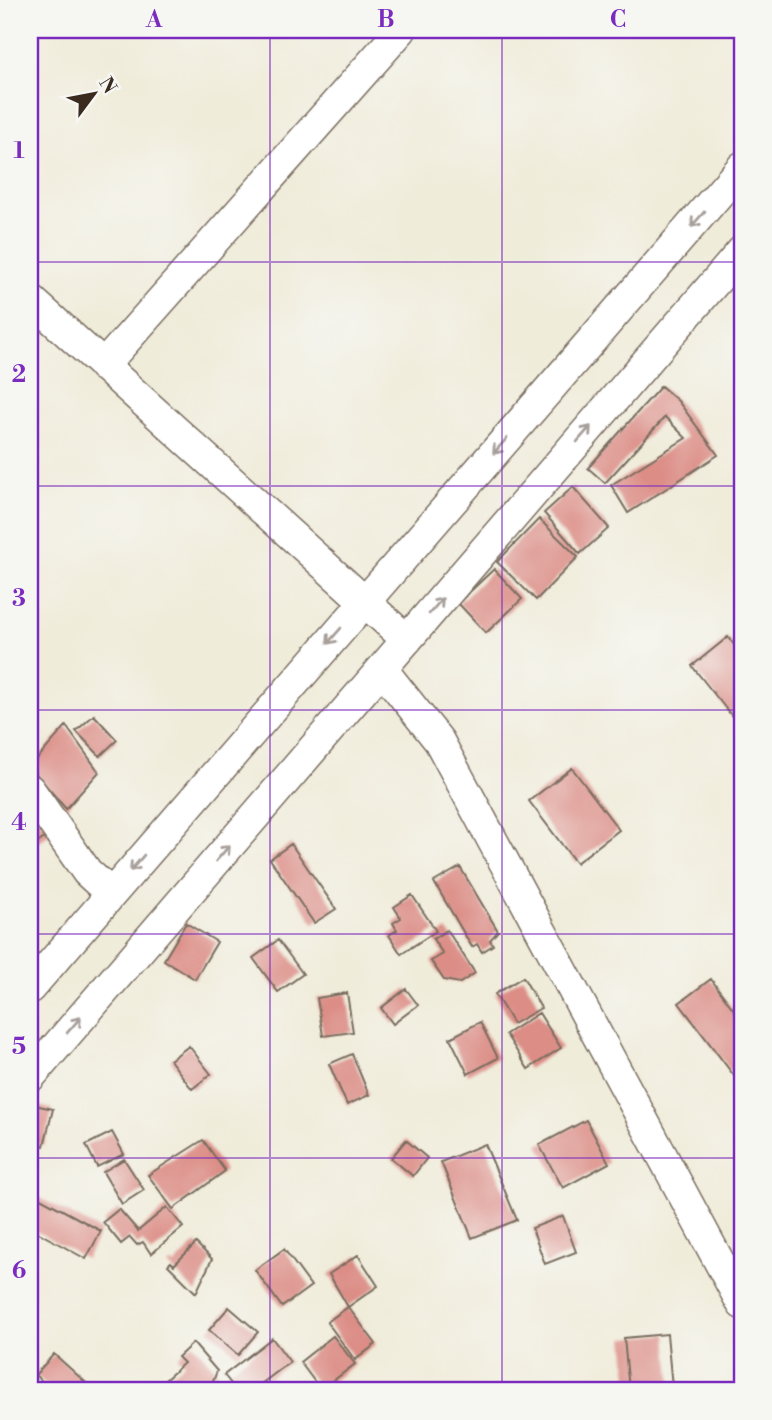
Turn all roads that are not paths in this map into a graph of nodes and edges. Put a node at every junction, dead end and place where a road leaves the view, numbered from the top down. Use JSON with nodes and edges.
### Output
{"nodes":[{"id":1,"x":398,"y":31,"type":"edge"},
{"id":2,"x":742,"y":167,"type":"edge"},
{"id":3,"x":742,"y":251,"type":"edge"},
{"id":4,"x":30,"y":299,"type":"edge"},
{"id":5,"x":103,"y":366,"type":"junction"},
{"id":6,"x":364,"y":601,"type":"junction"},
{"id":7,"x":407,"y":640,"type":"junction"},
{"id":8,"x":382,"y":668,"type":"junction"},
{"id":9,"x":30,"y":790,"type":"edge"},
{"id":10,"x":111,"y":894,"type":"junction"},
{"id":11,"x":30,"y":988,"type":"edge"},
{"id":12,"x":30,"y":1077,"type":"edge"},
{"id":13,"x":742,"y":1304,"type":"edge"}],
"edges":[{"from":1,"to":5,"type":"street"},
{"from":2,"to":6,"type":"street","one_way":true},
{"from":7,"to":3,"type":"street","one_way":true},
{"from":4,"to":5,"type":"street"},
{"from":5,"to":6,"type":"street"},
{"from":6,"to":7,"type":"street"},
{"from":6,"to":10,"type":"street","one_way":true},
{"from":7,"to":8,"type":"street"},
{"from":12,"to":8,"type":"street","one_way":true},
{"from":8,"to":13,"type":"street"},
{"from":9,"to":10,"type":"street"},
{"from":10,"to":11,"type":"street"}]}
